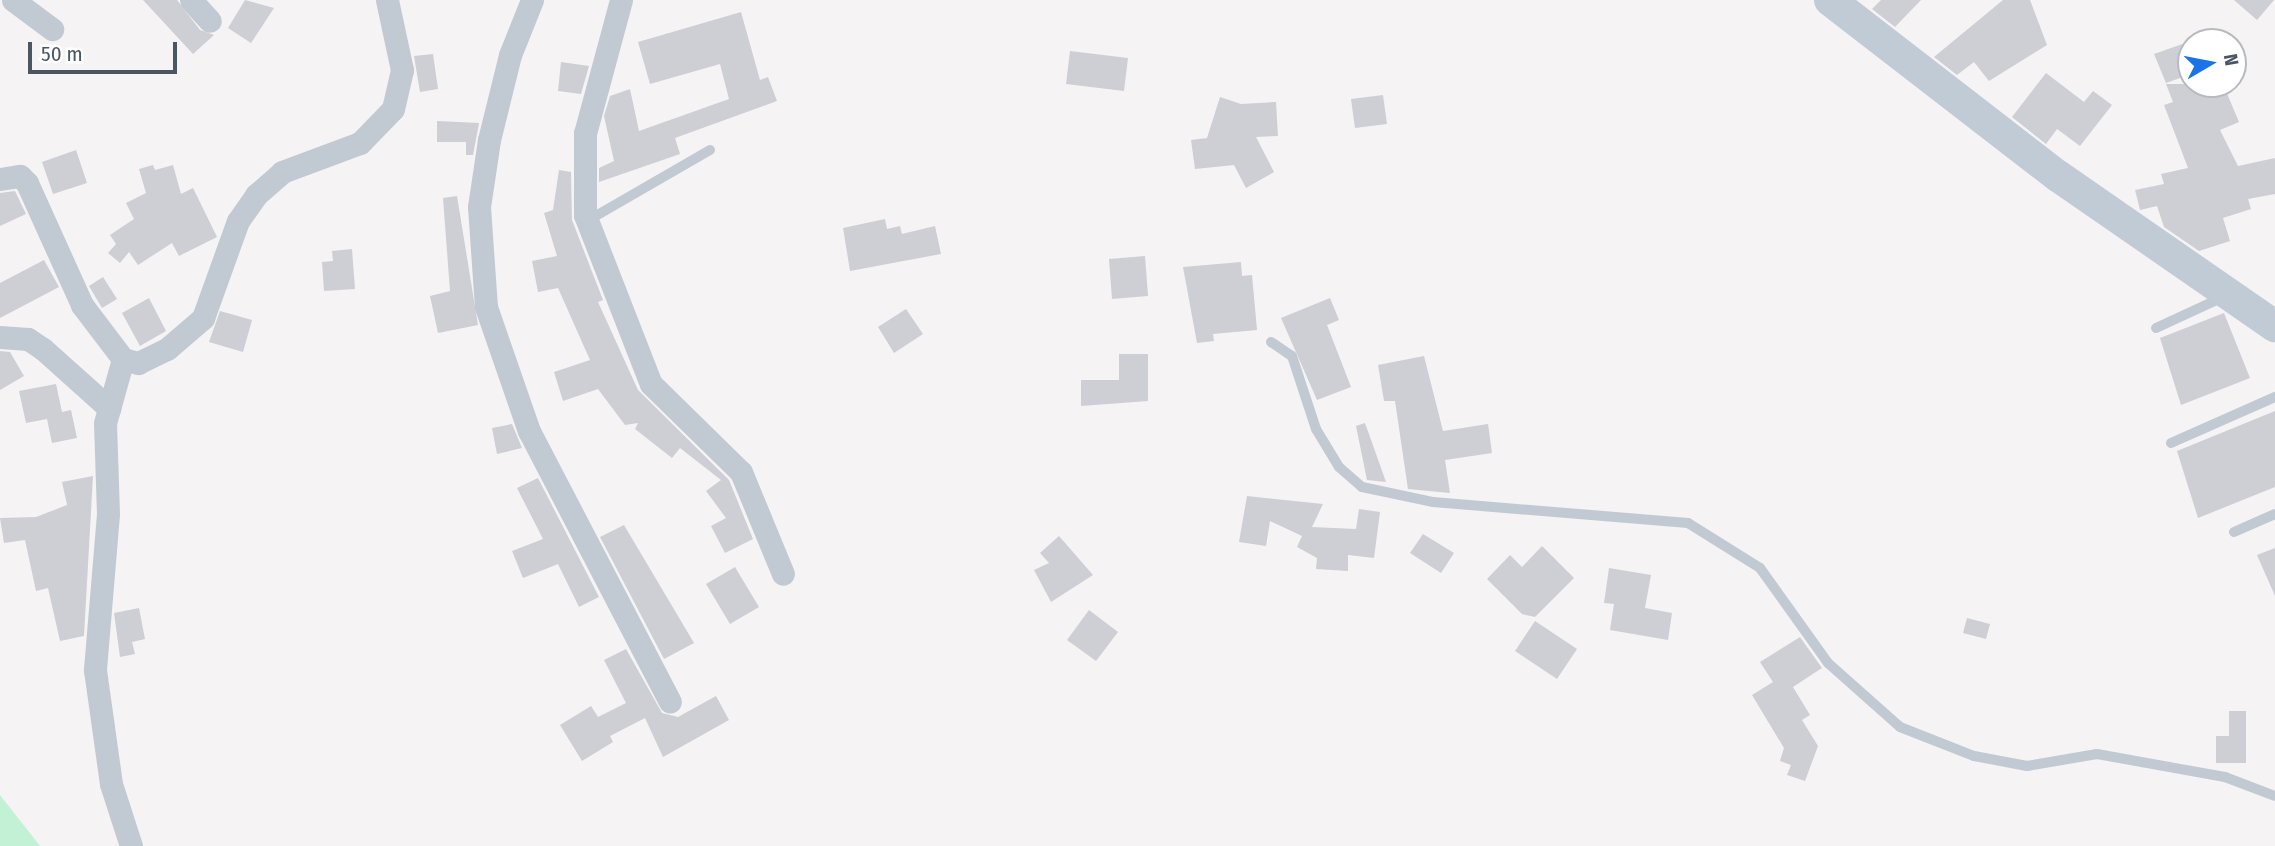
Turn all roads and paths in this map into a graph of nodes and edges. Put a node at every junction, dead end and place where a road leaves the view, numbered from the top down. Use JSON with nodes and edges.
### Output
{"nodes":[{"id":1,"x":13,"y":0,"type":"edge"},
{"id":2,"x":191,"y":0,"type":"edge"},
{"id":3,"x":387,"y":0,"type":"edge"},
{"id":4,"x":532,"y":0,"type":"edge"},
{"id":5,"x":621,"y":0,"type":"edge"},
{"id":6,"x":1830,"y":0,"type":"edge"},
{"id":7,"x":210,"y":21,"type":"dead end"},
{"id":8,"x":52,"y":29,"type":"dead end"},
{"id":9,"x":710,"y":150,"type":"dead end"},
{"id":10,"x":0,"y":179,"type":"edge"},
{"id":11,"x":587,"y":220,"type":"junction"},
{"id":12,"x":2229,"y":294,"type":"junction"},
{"id":13,"x":2275,"y":326,"type":"edge"},
{"id":14,"x":2156,"y":328,"type":"dead end"},
{"id":15,"x":0,"y":337,"type":"edge"},
{"id":16,"x":1271,"y":342,"type":"dead end"},
{"id":17,"x":123,"y":359,"type":"junction"},
{"id":18,"x":2275,"y":397,"type":"edge"},
{"id":19,"x":109,"y":408,"type":"junction"},
{"id":20,"x":2171,"y":443,"type":"dead end"},
{"id":21,"x":2275,"y":514,"type":"edge"},
{"id":22,"x":2234,"y":532,"type":"dead end"},
{"id":23,"x":783,"y":574,"type":"dead end"},
{"id":24,"x":670,"y":702,"type":"dead end"},
{"id":25,"x":2275,"y":795,"type":"edge"},
{"id":26,"x":131,"y":846,"type":"edge"}],
"edges":[{"from":1,"to":8,"type":"street"},
{"from":2,"to":7,"type":"street"},
{"from":3,"to":17,"type":"street"},
{"from":4,"to":24,"type":"street"},
{"from":5,"to":11,"type":"street"},
{"from":6,"to":12,"type":"street"},
{"from":9,"to":11,"type":"lane"},
{"from":10,"to":17,"type":"street"},
{"from":11,"to":23,"type":"street"},
{"from":12,"to":13,"type":"street"},
{"from":12,"to":14,"type":"lane"},
{"from":15,"to":19,"type":"street"},
{"from":16,"to":25,"type":"lane"},
{"from":17,"to":19,"type":"street"},
{"from":18,"to":20,"type":"lane"},
{"from":19,"to":26,"type":"street"},
{"from":21,"to":22,"type":"lane"}]}
